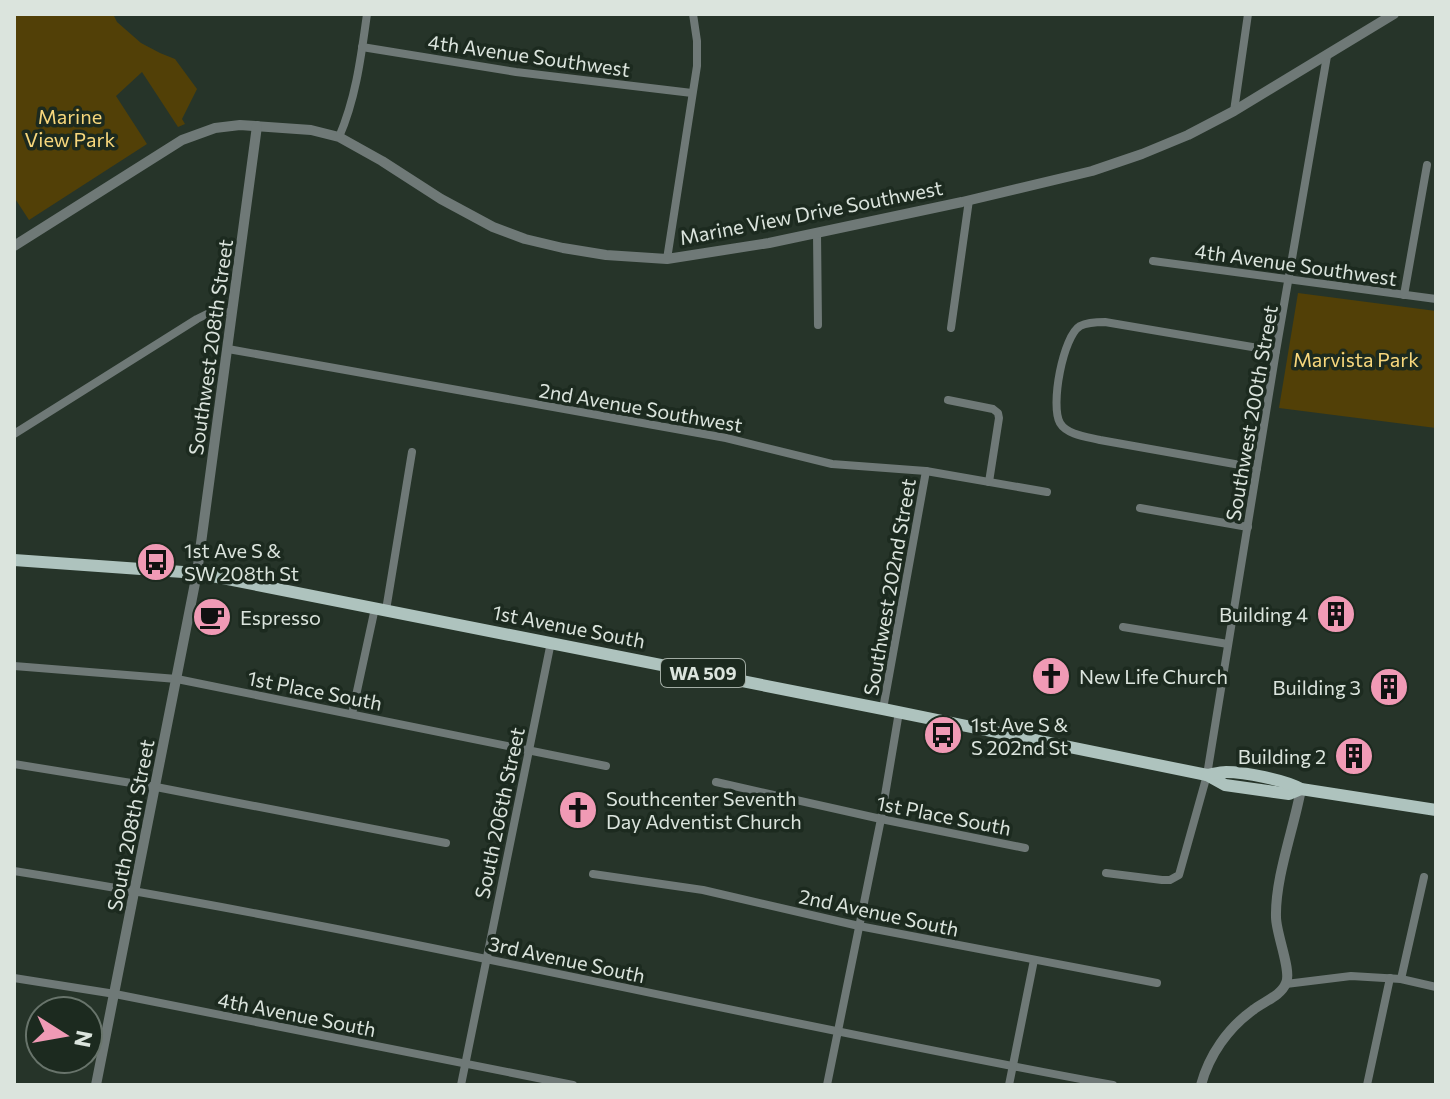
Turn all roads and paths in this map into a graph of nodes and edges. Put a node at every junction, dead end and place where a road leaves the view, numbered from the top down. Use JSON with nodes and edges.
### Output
{"nodes":[{"id":1,"x":367,"y":14,"type":"edge"},
{"id":2,"x":693,"y":14,"type":"edge"},
{"id":3,"x":1248,"y":14,"type":"edge"},
{"id":4,"x":1394,"y":14,"type":"edge"},
{"id":5,"x":362,"y":47,"type":"junction"},
{"id":6,"x":1327,"y":56,"type":"junction"},
{"id":7,"x":692,"y":93,"type":"junction"},
{"id":8,"x":1234,"y":111,"type":"junction"},
{"id":9,"x":257,"y":126,"type":"junction"},
{"id":10,"x":339,"y":137,"type":"junction"},
{"id":11,"x":1427,"y":165,"type":"dead end"},
{"id":12,"x":969,"y":200,"type":"junction"},
{"id":13,"x":817,"y":233,"type":"junction"},
{"id":14,"x":14,"y":246,"type":"edge"},
{"id":15,"x":667,"y":259,"type":"junction"},
{"id":16,"x":1153,"y":261,"type":"dead end"},
{"id":17,"x":1290,"y":280,"type":"junction"},
{"id":18,"x":1404,"y":295,"type":"junction"},
{"id":19,"x":1436,"y":299,"type":"edge"},
{"id":20,"x":232,"y":312,"type":"junction"},
{"id":21,"x":818,"y":325,"type":"dead end"},
{"id":22,"x":951,"y":328,"type":"dead end"},
{"id":23,"x":228,"y":349,"type":"junction"},
{"id":24,"x":1276,"y":351,"type":"junction"},
{"id":25,"x":948,"y":400,"type":"dead end"},
{"id":26,"x":14,"y":434,"type":"edge"},
{"id":27,"x":412,"y":452,"type":"dead end"},
{"id":28,"x":1257,"y":468,"type":"junction"},
{"id":29,"x":926,"y":471,"type":"junction"},
{"id":30,"x":989,"y":482,"type":"junction"},
{"id":31,"x":1047,"y":492,"type":"dead end"},
{"id":32,"x":1140,"y":508,"type":"dead end"},
{"id":33,"x":1248,"y":527,"type":"junction"},
{"id":34,"x":14,"y":560,"type":"edge"},
{"id":35,"x":197,"y":573,"type":"junction"},
{"id":36,"x":381,"y":609,"type":"junction"},
{"id":37,"x":1123,"y":627,"type":"dead end"},
{"id":38,"x":551,"y":642,"type":"junction"},
{"id":39,"x":1228,"y":644,"type":"junction"},
{"id":40,"x":14,"y":666,"type":"edge"},
{"id":41,"x":177,"y":679,"type":"junction"},
{"id":42,"x":883,"y":709,"type":"junction"},
{"id":43,"x":899,"y":712,"type":"junction"},
{"id":44,"x":352,"y":714,"type":"junction"},
{"id":45,"x":529,"y":750,"type":"junction"},
{"id":46,"x":14,"y":764,"type":"edge"},
{"id":47,"x":606,"y":766,"type":"dead end"},
{"id":48,"x":1207,"y":775,"type":"junction"},
{"id":49,"x":716,"y":782,"type":"dead end"},
{"id":50,"x":156,"y":787,"type":"junction"},
{"id":51,"x":1301,"y":789,"type":"junction"},
{"id":52,"x":1436,"y":810,"type":"edge"},
{"id":53,"x":881,"y":819,"type":"junction"},
{"id":54,"x":446,"y":843,"type":"dead end"},
{"id":55,"x":1025,"y":848,"type":"dead end"},
{"id":56,"x":14,"y":871,"type":"edge"},
{"id":57,"x":1106,"y":873,"type":"dead end"},
{"id":58,"x":593,"y":874,"type":"dead end"},
{"id":59,"x":1424,"y":877,"type":"dead end"},
{"id":60,"x":135,"y":890,"type":"junction"},
{"id":61,"x":859,"y":926,"type":"junction"},
{"id":62,"x":486,"y":958,"type":"junction"},
{"id":63,"x":1034,"y":960,"type":"junction"},
{"id":64,"x":14,"y":978,"type":"edge"},
{"id":65,"x":1390,"y":978,"type":"junction"},
{"id":66,"x":1401,"y":979,"type":"junction"},
{"id":67,"x":1157,"y":983,"type":"dead end"},
{"id":68,"x":1286,"y":984,"type":"junction"},
{"id":69,"x":1436,"y":987,"type":"edge"},
{"id":70,"x":115,"y":994,"type":"junction"},
{"id":71,"x":838,"y":1032,"type":"junction"},
{"id":72,"x":465,"y":1063,"type":"junction"},
{"id":73,"x":1013,"y":1067,"type":"junction"},
{"id":74,"x":96,"y":1085,"type":"edge"},
{"id":75,"x":461,"y":1085,"type":"edge"},
{"id":76,"x":573,"y":1085,"type":"edge"},
{"id":77,"x":827,"y":1085,"type":"edge"},
{"id":78,"x":1009,"y":1085,"type":"edge"},
{"id":79,"x":1113,"y":1085,"type":"edge"},
{"id":80,"x":1201,"y":1085,"type":"edge"},
{"id":81,"x":1367,"y":1085,"type":"edge"}],
"edges":[{"from":1,"to":5,"type":"street"},
{"from":2,"to":7,"type":"street"},
{"from":3,"to":8,"type":"street"},
{"from":4,"to":6,"type":"street","name":"Marine View Drive Southwest"},
{"from":5,"to":7,"type":"street","name":"4th Avenue Southwest"},
{"from":5,"to":10,"type":"street"},
{"from":6,"to":8,"type":"street","name":"Marine View Drive Southwest"},
{"from":6,"to":17,"type":"street","name":"Southwest 200th Street"},
{"from":7,"to":15,"type":"street"},
{"from":8,"to":12,"type":"street","name":"Marine View Drive Southwest"},
{"from":9,"to":10,"type":"street","name":"Marine View Drive Southwest"},
{"from":9,"to":14,"type":"street","name":"Marine View Drive Southwest"},
{"from":9,"to":20,"type":"street","name":"Southwest 208th Street"},
{"from":10,"to":15,"type":"street","name":"Marine View Drive Southwest"},
{"from":11,"to":18,"type":"street"},
{"from":12,"to":13,"type":"street","name":"Marine View Drive Southwest"},
{"from":12,"to":22,"type":"street"},
{"from":13,"to":15,"type":"street","name":"Marine View Drive Southwest"},
{"from":13,"to":21,"type":"street"},
{"from":16,"to":17,"type":"street","name":"4th Avenue Southwest"},
{"from":17,"to":18,"type":"street","name":"4th Avenue Southwest"},
{"from":17,"to":24,"type":"street","name":"Southwest 200th Street"},
{"from":18,"to":19,"type":"street","name":"4th Avenue Southwest"},
{"from":20,"to":23,"type":"street","name":"Southwest 208th Street"},
{"from":20,"to":26,"type":"street"},
{"from":23,"to":29,"type":"street","name":"2nd Avenue Southwest"},
{"from":23,"to":35,"type":"street","name":"Southwest 208th Street"},
{"from":24,"to":28,"type":"street","name":"Southwest 200th Street"},
{"from":24,"to":28,"type":"street"},
{"from":25,"to":30,"type":"street"},
{"from":27,"to":36,"type":"street"},
{"from":28,"to":33,"type":"street","name":"Southwest 200th Street"},
{"from":29,"to":30,"type":"street","name":"2nd Avenue Southwest"},
{"from":29,"to":42,"type":"street","name":"Southwest 202nd Street"},
{"from":30,"to":31,"type":"street","name":"2nd Avenue Southwest"},
{"from":32,"to":33,"type":"street"},
{"from":33,"to":39,"type":"street","name":"Southwest 200th Street"},
{"from":34,"to":35,"type":"main road","name":"1st Avenue South","number":"WA 509"},
{"from":35,"to":36,"type":"main road","name":"1st Avenue South","number":"WA 509"},
{"from":35,"to":41,"type":"street","name":"South 208th Street"},
{"from":36,"to":38,"type":"main road","name":"1st Avenue South","number":"WA 509"},
{"from":36,"to":44,"type":"street"},
{"from":37,"to":39,"type":"street"},
{"from":38,"to":42,"type":"main road","name":"1st Avenue South","number":"WA 509"},
{"from":38,"to":45,"type":"street","name":"South 206th Street"},
{"from":39,"to":48,"type":"street","name":"Southwest 200th Street"},
{"from":40,"to":41,"type":"street","name":"1st Place South"},
{"from":41,"to":44,"type":"street","name":"1st Place South"},
{"from":41,"to":50,"type":"street","name":"South 208th Street"},
{"from":42,"to":43,"type":"main road","name":"1st Avenue South","number":"WA 509"},
{"from":43,"to":48,"type":"main road","name":"1st Avenue South","number":"WA 509"},
{"from":43,"to":53,"type":"street"},
{"from":44,"to":45,"type":"street","name":"1st Place South"},
{"from":45,"to":47,"type":"street","name":"1st Place South"},
{"from":45,"to":62,"type":"street","name":"South 206th Street"},
{"from":46,"to":50,"type":"street"},
{"from":48,"to":51,"type":"main road","name":"1st Avenue South","number":"WA 509"},
{"from":48,"to":57,"type":"street","name":"Southwest 200th Street"},
{"from":49,"to":53,"type":"street","name":"1st Place South"},
{"from":50,"to":54,"type":"street"},
{"from":50,"to":60,"type":"street","name":"South 208th Street"},
{"from":51,"to":52,"type":"main road","name":"1st Avenue South","number":"WA 509"},
{"from":51,"to":68,"type":"street"},
{"from":53,"to":55,"type":"street","name":"1st Place South"},
{"from":53,"to":61,"type":"street"},
{"from":56,"to":60,"type":"street","name":"3rd Avenue South"},
{"from":58,"to":61,"type":"street","name":"2nd Avenue South"},
{"from":59,"to":66,"type":"street"},
{"from":60,"to":62,"type":"street","name":"3rd Avenue South"},
{"from":60,"to":70,"type":"street","name":"South 208th Street"},
{"from":61,"to":63,"type":"street","name":"2nd Avenue South"},
{"from":61,"to":71,"type":"street"},
{"from":62,"to":71,"type":"street","name":"3rd Avenue South"},
{"from":62,"to":72,"type":"street","name":"South 206th Street"},
{"from":63,"to":67,"type":"street","name":"2nd Avenue South"},
{"from":63,"to":73,"type":"street"},
{"from":64,"to":70,"type":"street","name":"4th Avenue South"},
{"from":65,"to":66,"type":"street"},
{"from":65,"to":68,"type":"street"},
{"from":65,"to":81,"type":"street"},
{"from":66,"to":69,"type":"street"},
{"from":68,"to":80,"type":"street"},
{"from":70,"to":72,"type":"street","name":"4th Avenue South"},
{"from":70,"to":74,"type":"street","name":"South 208th Street"},
{"from":71,"to":73,"type":"street","name":"3rd Avenue South"},
{"from":71,"to":77,"type":"street"},
{"from":72,"to":75,"type":"street","name":"South 206th Street"},
{"from":72,"to":76,"type":"street","name":"4th Avenue South"},
{"from":73,"to":78,"type":"street"},
{"from":73,"to":79,"type":"street","name":"3rd Avenue South"}]}
